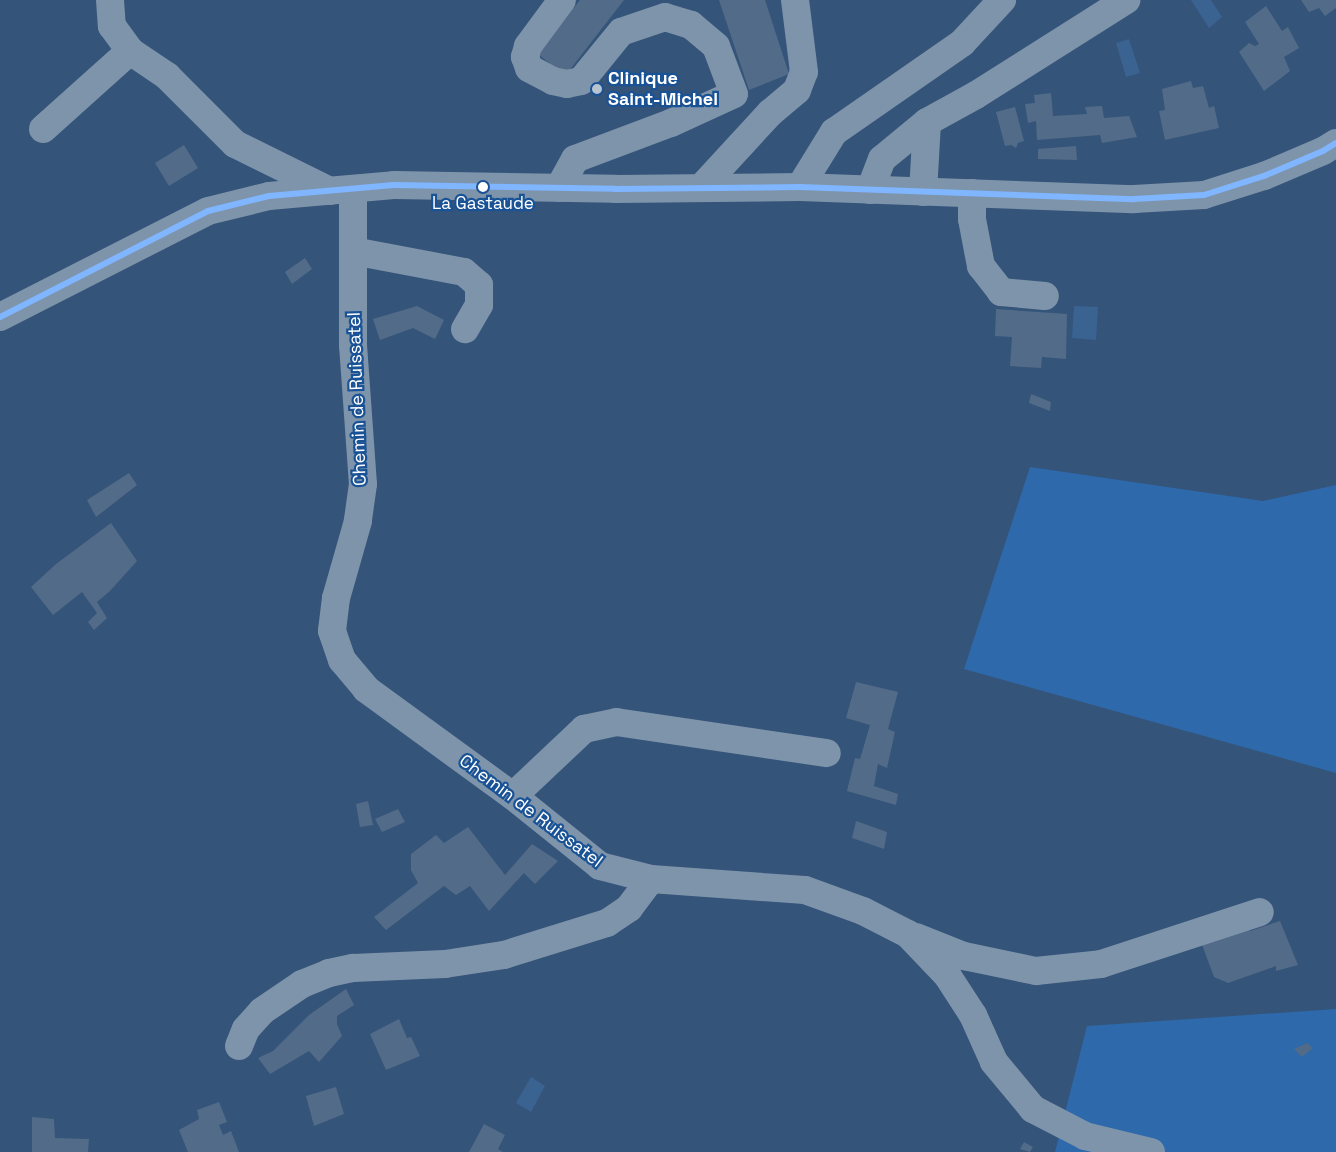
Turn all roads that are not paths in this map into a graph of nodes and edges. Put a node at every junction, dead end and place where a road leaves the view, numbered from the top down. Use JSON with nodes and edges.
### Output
{"nodes":[{"id":1,"x":110,"y":0,"type":"edge"},
{"id":2,"x":562,"y":0,"type":"edge"},
{"id":3,"x":795,"y":0,"type":"edge"},
{"id":4,"x":1002,"y":0,"type":"edge"},
{"id":5,"x":1126,"y":0,"type":"edge"},
{"id":6,"x":130,"y":51,"type":"junction"},
{"id":7,"x":927,"y":122,"type":"junction"},
{"id":8,"x":43,"y":129,"type":"dead end"},
{"id":9,"x":1336,"y":142,"type":"edge"},
{"id":10,"x":800,"y":187,"type":"junction"},
{"id":11,"x":560,"y":188,"type":"junction"},
{"id":12,"x":701,"y":188,"type":"junction"},
{"id":13,"x":341,"y":190,"type":"junction"},
{"id":14,"x":870,"y":190,"type":"junction"},
{"id":15,"x":924,"y":192,"type":"junction"},
{"id":16,"x":972,"y":193,"type":"junction"},
{"id":17,"x":353,"y":251,"type":"junction"},
{"id":18,"x":1045,"y":296,"type":"dead end"},
{"id":19,"x":0,"y":317,"type":"edge"},
{"id":20,"x":465,"y":329,"type":"dead end"},
{"id":21,"x":827,"y":753,"type":"dead end"},
{"id":22,"x":513,"y":796,"type":"junction"},
{"id":23,"x":651,"y":879,"type":"junction"},
{"id":24,"x":1260,"y":912,"type":"dead end"},
{"id":25,"x":908,"y":934,"type":"junction"},
{"id":26,"x":240,"y":1046,"type":"dead end"},
{"id":27,"x":1142,"y":1151,"type":"edge"}],
"edges":[{"from":1,"to":6,"type":"street"},
{"from":2,"to":11,"type":"street"},
{"from":3,"to":12,"type":"street"},
{"from":4,"to":10,"type":"street"},
{"from":5,"to":7,"type":"street"},
{"from":6,"to":8,"type":"street"},
{"from":6,"to":13,"type":"street"},
{"from":7,"to":14,"type":"street"},
{"from":7,"to":15,"type":"street"},
{"from":9,"to":16,"type":"street"},
{"from":10,"to":12,"type":"street"},
{"from":10,"to":14,"type":"street"},
{"from":11,"to":12,"type":"street"},
{"from":11,"to":13,"type":"street"},
{"from":13,"to":17,"type":"street","name":"Chemin de Ruissatel"},
{"from":13,"to":19,"type":"street"},
{"from":14,"to":15,"type":"street"},
{"from":15,"to":16,"type":"street"},
{"from":16,"to":18,"type":"street"},
{"from":17,"to":20,"type":"street"},
{"from":17,"to":22,"type":"street","name":"Chemin de Ruissatel"},
{"from":21,"to":22,"type":"street"},
{"from":22,"to":23,"type":"street","name":"Chemin de Ruissatel"},
{"from":23,"to":25,"type":"street","name":"Chemin de Ruissatel"},
{"from":23,"to":26,"type":"street"},
{"from":24,"to":25,"type":"street"},
{"from":25,"to":27,"type":"street","name":"Chemin de Ruissatel"}]}
